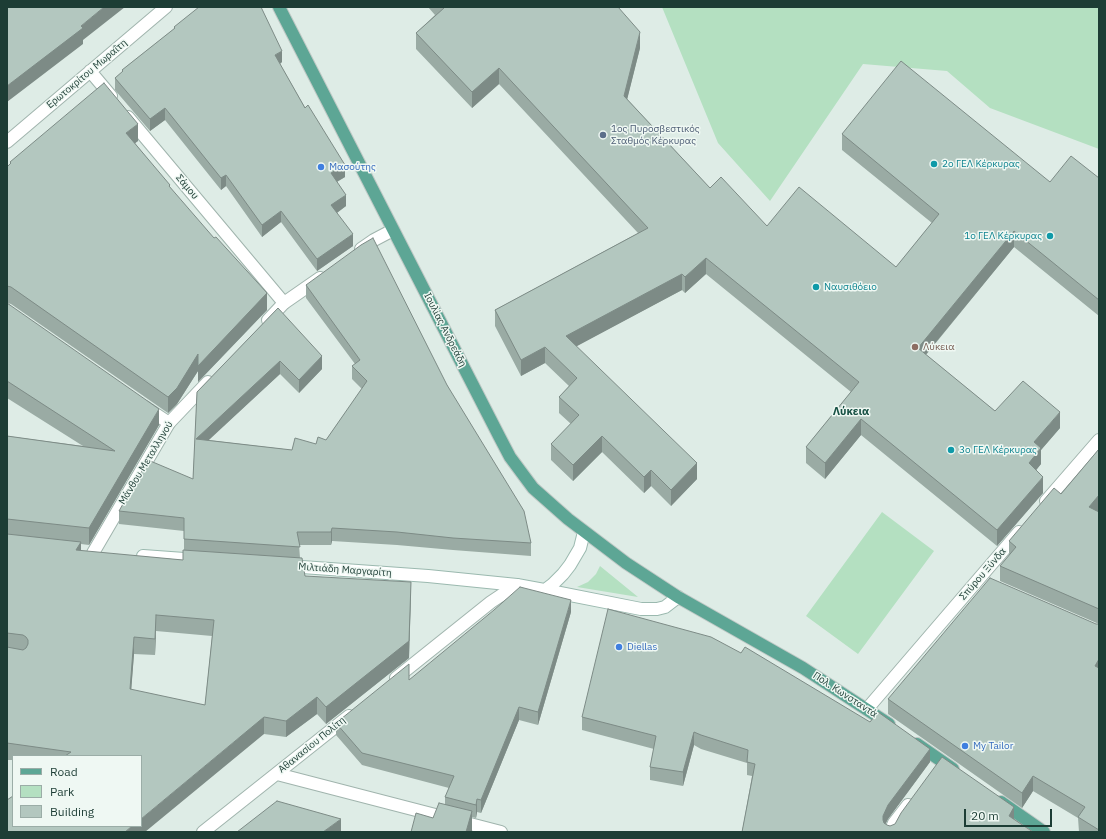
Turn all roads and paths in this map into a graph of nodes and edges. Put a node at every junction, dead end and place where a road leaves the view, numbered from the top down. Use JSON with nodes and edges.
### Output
{"nodes":[{"id":1,"x":166,"y":7,"type":"edge"},
{"id":2,"x":279,"y":7,"type":"edge"},
{"id":3,"x":90,"y":71,"type":"junction"},
{"id":4,"x":7,"y":142,"type":"edge"},
{"id":5,"x":393,"y":230,"type":"junction"},
{"id":6,"x":355,"y":253,"type":"edge"},
{"id":7,"x":329,"y":271,"type":"edge"},
{"id":8,"x":284,"y":303,"type":"junction"},
{"id":9,"x":262,"y":326,"type":"edge"},
{"id":10,"x":218,"y":371,"type":"edge"},
{"id":11,"x":137,"y":400,"type":"edge"},
{"id":12,"x":169,"y":423,"type":"junction"},
{"id":13,"x":1099,"y":440,"type":"edge"},
{"id":14,"x":1037,"y":512,"type":"edge"},
{"id":15,"x":1026,"y":524,"type":"edge"},
{"id":16,"x":584,"y":532,"type":"junction"},
{"id":17,"x":94,"y":553,"type":"edge"},
{"id":18,"x":134,"y":556,"type":"edge"},
{"id":19,"x":206,"y":561,"type":"edge"},
{"id":20,"x":277,"y":566,"type":"edge"},
{"id":21,"x":978,"y":580,"type":"junction"},
{"id":22,"x":989,"y":584,"type":"edge"},
{"id":23,"x":517,"y":585,"type":"junction"},
{"id":24,"x":545,"y":590,"type":"junction"},
{"id":25,"x":678,"y":597,"type":"junction"},
{"id":26,"x":387,"y":685,"type":"edge"},
{"id":27,"x":867,"y":709,"type":"junction"},
{"id":28,"x":356,"y":710,"type":"edge"},
{"id":29,"x":898,"y":730,"type":"edge"},
{"id":30,"x":910,"y":739,"type":"edge"},
{"id":31,"x":941,"y":760,"type":"junction"},
{"id":32,"x":933,"y":772,"type":"edge"},
{"id":33,"x":277,"y":774,"type":"junction"},
{"id":34,"x":960,"y":774,"type":"edge"},
{"id":35,"x":916,"y":795,"type":"edge"},
{"id":36,"x":993,"y":796,"type":"edge"},
{"id":37,"x":202,"y":832,"type":"edge"},
{"id":38,"x":501,"y":832,"type":"edge"},
{"id":39,"x":890,"y":832,"type":"edge"},
{"id":40,"x":1044,"y":832,"type":"edge"}],
"edges":[{"from":1,"to":3,"type":"street","name":"Ερωτοκρίτου Μωραΐτη"},
{"from":2,"to":5,"type":"main road","name":"Ιουλίας Ανδρεάδη"},
{"from":3,"to":4,"type":"street","name":"Ερωτοκρίτου Μωραΐτη"},
{"from":3,"to":8,"type":"street","name":"Σάμου"},
{"from":5,"to":6,"type":"street"},
{"from":5,"to":16,"type":"main road","name":"Ιουλίας Ανδρεάδη"},
{"from":7,"to":8,"type":"street"},
{"from":8,"to":9,"type":"street"},
{"from":10,"to":12,"type":"street","name":"Μάνθου Μεταλληνού"},
{"from":11,"to":12,"type":"street"},
{"from":12,"to":17,"type":"street","name":"Μάνθου Μεταλληνού"},
{"from":13,"to":14,"type":"street"},
{"from":15,"to":21,"type":"street","name":"Σπύρου Ξύνδα"},
{"from":16,"to":24,"type":"street"},
{"from":16,"to":25,"type":"main road","name":"Ιουλίας Ανδρεάδη"},
{"from":18,"to":19,"type":"street"},
{"from":20,"to":23,"type":"street","name":"Μιλτιάδη Μαργαρίτη"},
{"from":21,"to":22,"type":"street"},
{"from":21,"to":27,"type":"street","name":"Σπύρου Ξύνδα"},
{"from":23,"to":24,"type":"street","name":"Μιλτιάδη Μαργαρίτη"},
{"from":23,"to":26,"type":"street"},
{"from":24,"to":25,"type":"street","name":"Μιλτιάδη Μαργαρίτη"},
{"from":25,"to":27,"type":"main road","name":"Πολ. Κωνσταντά"},
{"from":27,"to":29,"type":"main road","name":"Πολ. Κωνσταντά"},
{"from":28,"to":33,"type":"street","name":"Αθανασίου Πολίτη"},
{"from":30,"to":31,"type":"main road"},
{"from":31,"to":32,"type":"street"},
{"from":31,"to":34,"type":"main road"},
{"from":33,"to":37,"type":"street","name":"Αθανασίου Πολίτη"},
{"from":33,"to":38,"type":"street"},
{"from":35,"to":39,"type":"street"},
{"from":36,"to":40,"type":"main road"}]}
